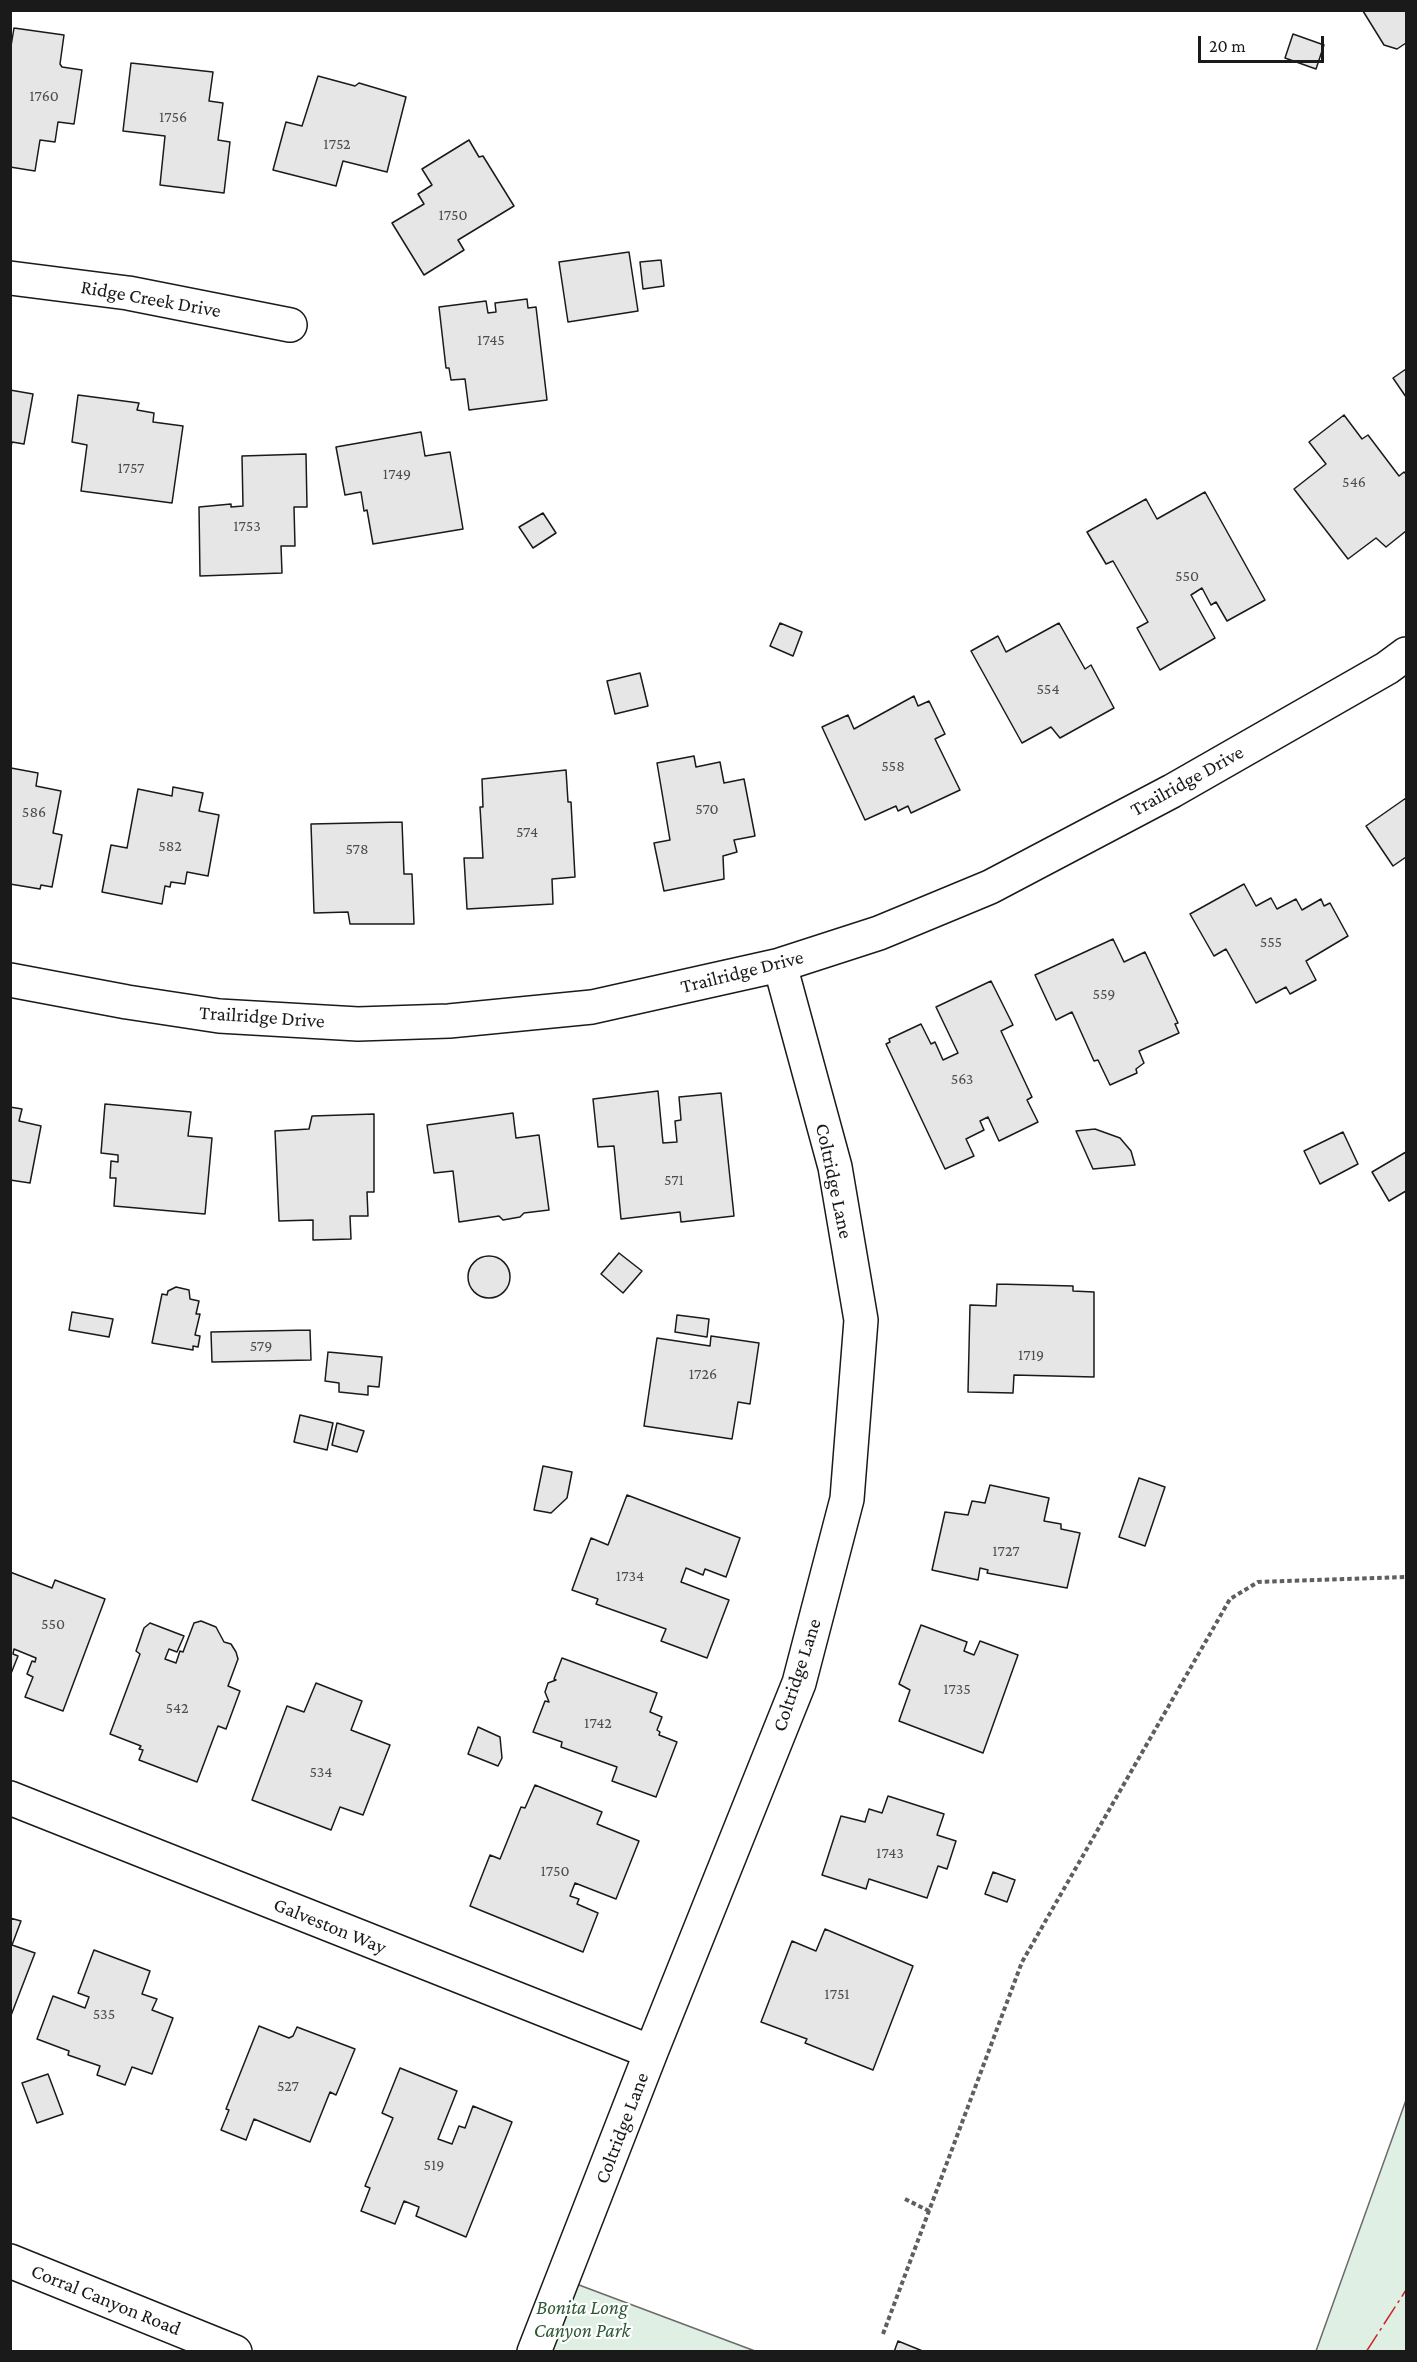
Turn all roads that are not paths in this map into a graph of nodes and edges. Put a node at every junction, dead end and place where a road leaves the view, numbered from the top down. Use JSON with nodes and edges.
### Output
{"nodes":[{"id":1,"x":10,"y":278,"type":"edge"},
{"id":2,"x":290,"y":325,"type":"dead end"},
{"id":3,"x":1407,"y":654,"type":"edge"},
{"id":4,"x":780,"y":965,"type":"junction"},
{"id":5,"x":10,"y":980,"type":"edge"},
{"id":6,"x":10,"y":1798,"type":"edge"},
{"id":7,"x":651,"y":2052,"type":"junction"},
{"id":8,"x":10,"y":2262,"type":"edge"},
{"id":9,"x":235,"y":2352,"type":"edge"},
{"id":10,"x":534,"y":2352,"type":"edge"}],
"edges":[{"from":1,"to":2,"type":"street","name":"Ridge Creek Drive"},
{"from":3,"to":4,"type":"street","name":"Trailridge Drive"},
{"from":4,"to":5,"type":"street","name":"Trailridge Drive"},
{"from":4,"to":7,"type":"street","name":"Coltridge Lane"},
{"from":6,"to":7,"type":"street","name":"Galveston Way"},
{"from":7,"to":10,"type":"street","name":"Coltridge Lane"},
{"from":8,"to":9,"type":"street","name":"Corral Canyon Road"}]}
